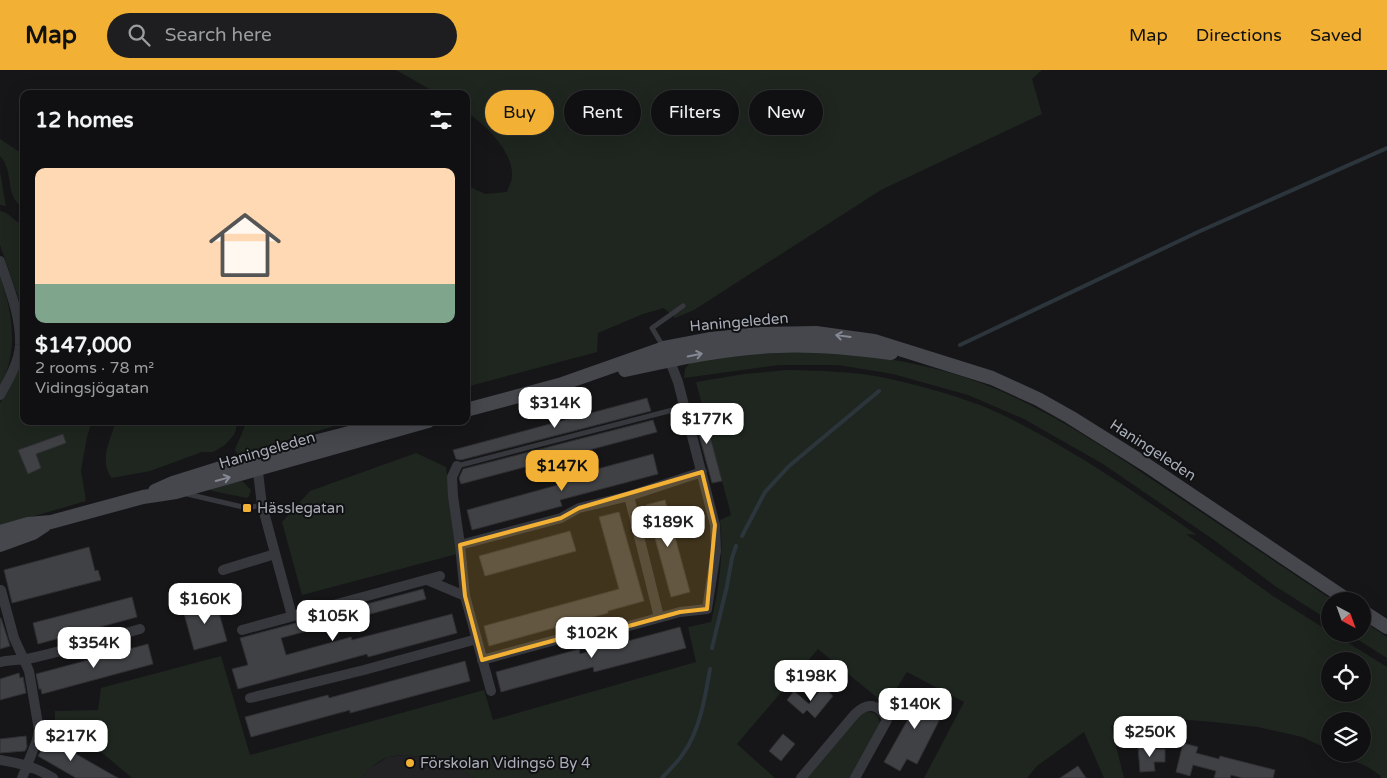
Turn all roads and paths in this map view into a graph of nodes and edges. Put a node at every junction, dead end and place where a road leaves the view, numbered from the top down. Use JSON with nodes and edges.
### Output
{"nodes":[{"id":1,"x":0,"y":261,"type":"edge"},
{"id":2,"x":682,"y":306,"type":"dead end"},
{"id":3,"x":667,"y":354,"type":"junction"},
{"id":4,"x":0,"y":395,"type":"edge"},
{"id":5,"x":685,"y":407,"type":"junction"},
{"id":6,"x":470,"y":409,"type":"edge"},
{"id":7,"x":384,"y":425,"type":"edge"},
{"id":8,"x":412,"y":425,"type":"edge"},
{"id":9,"x":257,"y":463,"type":"junction"},
{"id":10,"x":457,"y":466,"type":"joint"},
{"id":11,"x":702,"y":472,"type":"junction"},
{"id":12,"x":176,"y":492,"type":"junction"},
{"id":13,"x":629,"y":496,"type":"junction"},
{"id":14,"x":143,"y":497,"type":"junction"},
{"id":15,"x":262,"y":505,"type":"junction"},
{"id":16,"x":51,"y":522,"type":"junction"},
{"id":17,"x":0,"y":532,"type":"edge"},
{"id":18,"x":0,"y":545,"type":"edge"},
{"id":19,"x":460,"y":545,"type":"junction"},
{"id":20,"x":275,"y":554,"type":"junction"},
{"id":21,"x":223,"y":570,"type":"dead end"},
{"id":22,"x":440,"y":576,"type":"dead end"},
{"id":23,"x":427,"y":580,"type":"junction"},
{"id":24,"x":1,"y":590,"type":"edge"},
{"id":25,"x":1335,"y":592,"type":"edge"},
{"id":26,"x":465,"y":596,"type":"junction"},
{"id":27,"x":292,"y":616,"type":"junction"},
{"id":28,"x":659,"y":617,"type":"junction"},
{"id":29,"x":1371,"y":617,"type":"edge"},
{"id":30,"x":1387,"y":627,"type":"edge"},
{"id":31,"x":140,"y":629,"type":"dead end"},
{"id":32,"x":242,"y":630,"type":"dead end"},
{"id":33,"x":477,"y":639,"type":"junction"},
{"id":34,"x":24,"y":659,"type":"junction"},
{"id":35,"x":482,"y":660,"type":"junction"},
{"id":36,"x":0,"y":662,"type":"edge"},
{"id":37,"x":491,"y":691,"type":"dead end"},
{"id":38,"x":250,"y":698,"type":"dead end"},
{"id":39,"x":0,"y":760,"type":"edge"},
{"id":40,"x":26,"y":764,"type":"junction"},
{"id":41,"x":22,"y":778,"type":"edge"},
{"id":42,"x":53,"y":778,"type":"edge"},
{"id":43,"x":801,"y":778,"type":"edge"},
{"id":44,"x":854,"y":778,"type":"edge"}],
"edges":[{"from":1,"to":4,"type":"street"},
{"from":2,"to":3,"type":"lane"},
{"from":3,"to":5,"type":"street"},
{"from":3,"to":6,"type":"main road","name":"Haningeleden"},
{"from":3,"to":25,"type":"main road","name":"Haningeleden"},
{"from":5,"to":10,"type":"lane"},
{"from":5,"to":11,"type":"street"},
{"from":7,"to":9,"type":"main road","name":"Haningeleden"},
{"from":8,"to":9,"type":"main road","name":"Haningeleden"},
{"from":12,"to":9,"type":"main road","name":"Haningeleden","one_way":true},
{"from":9,"to":14,"type":"main road","name":"Haningeleden"},
{"from":9,"to":15,"type":"street"},
{"from":10,"to":19,"type":"street"},
{"from":11,"to":13,"type":"street"},
{"from":11,"to":28,"type":"street"},
{"from":12,"to":14,"type":"main road","name":"Haningeleden"},
{"from":12,"to":15,"type":"lane"},
{"from":13,"to":19,"type":"street"},
{"from":13,"to":28,"type":"street"},
{"from":14,"to":16,"type":"main road","name":"Haningeleden"},
{"from":15,"to":20,"type":"street"},
{"from":16,"to":17,"type":"main road","name":"Haningeleden"},
{"from":16,"to":18,"type":"main road","name":"Haningeleden"},
{"from":19,"to":26,"type":"street"},
{"from":20,"to":21,"type":"street"},
{"from":20,"to":27,"type":"street"},
{"from":22,"to":23,"type":"street"},
{"from":23,"to":26,"type":"street"},
{"from":23,"to":27,"type":"street"},
{"from":24,"to":34,"type":"street"},
{"from":26,"to":33,"type":"street"},
{"from":27,"to":32,"type":"street"},
{"from":28,"to":35,"type":"street"},
{"from":29,"to":30,"type":"main road"},
{"from":31,"to":34,"type":"street"},
{"from":33,"to":35,"type":"street"},
{"from":33,"to":38,"type":"street"},
{"from":34,"to":36,"type":"street"},
{"from":34,"to":40,"type":"street"},
{"from":35,"to":37,"type":"street"},
{"from":39,"to":40,"type":"street"},
{"from":40,"to":41,"type":"street"},
{"from":40,"to":42,"type":"street"},
{"from":43,"to":44,"type":"street"}]}
